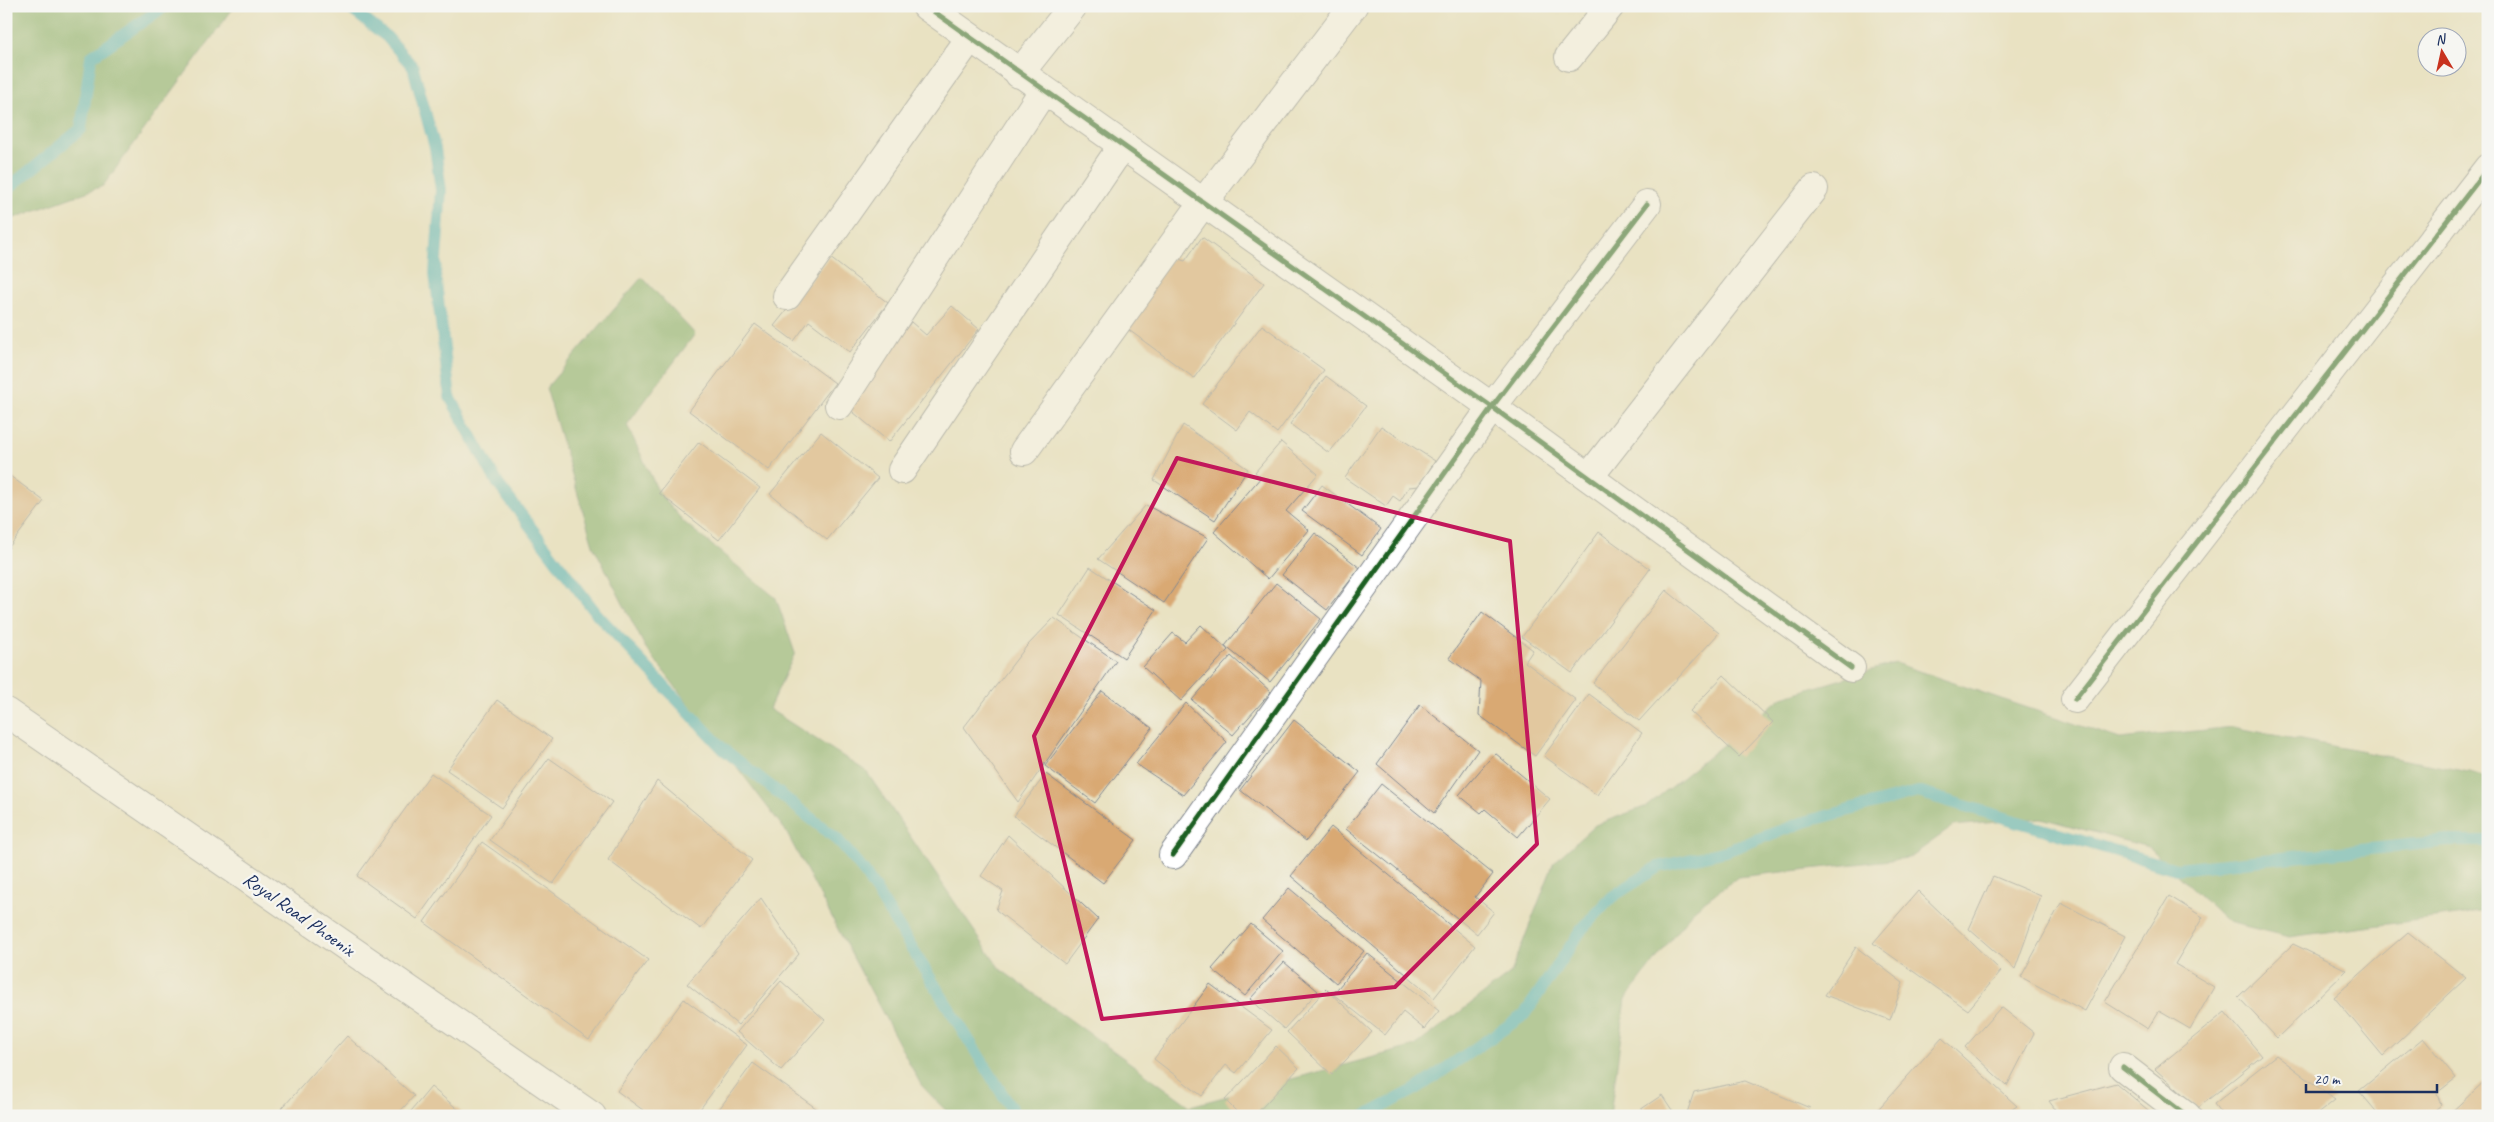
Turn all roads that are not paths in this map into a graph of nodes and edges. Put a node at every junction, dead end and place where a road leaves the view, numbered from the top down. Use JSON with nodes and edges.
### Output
{"nodes":[{"id":1,"x":926,"y":6,"type":"edge"},
{"id":2,"x":1073,"y":6,"type":"edge"},
{"id":3,"x":1353,"y":6,"type":"edge"},
{"id":4,"x":1610,"y":6,"type":"edge"},
{"id":5,"x":970,"y":38,"type":"junction"},
{"id":6,"x":1569,"y":57,"type":"dead end"},
{"id":7,"x":1019,"y":74,"type":"junction"},
{"id":8,"x":1043,"y":91,"type":"junction"},
{"id":9,"x":1122,"y":146,"type":"junction"},
{"id":10,"x":2488,"y":168,"type":"edge"},
{"id":11,"x":1814,"y":190,"type":"dead end"},
{"id":12,"x":1203,"y":204,"type":"junction"},
{"id":13,"x":1647,"y":204,"type":"dead end"},
{"id":14,"x":787,"y":296,"type":"dead end"},
{"id":15,"x":839,"y":405,"type":"dead end"},
{"id":16,"x":1492,"y":407,"type":"junction"},
{"id":17,"x":1024,"y":451,"type":"dead end"},
{"id":18,"x":902,"y":470,"type":"dead end"},
{"id":19,"x":1589,"y":477,"type":"junction"},
{"id":20,"x":1851,"y":668,"type":"dead end"},
{"id":21,"x":2075,"y":699,"type":"dead end"},
{"id":22,"x":6,"y":712,"type":"edge"},
{"id":23,"x":1173,"y":855,"type":"dead end"},
{"id":24,"x":2123,"y":1067,"type":"dead end"},
{"id":25,"x":592,"y":1116,"type":"edge"},
{"id":26,"x":2187,"y":1116,"type":"edge"}],
"edges":[{"from":1,"to":5,"type":"street"},
{"from":2,"to":7,"type":"street"},
{"from":3,"to":12,"type":"street"},
{"from":4,"to":6,"type":"street"},
{"from":5,"to":7,"type":"street"},
{"from":5,"to":14,"type":"street"},
{"from":7,"to":8,"type":"street"},
{"from":8,"to":9,"type":"street"},
{"from":8,"to":15,"type":"street"},
{"from":9,"to":12,"type":"street"},
{"from":9,"to":18,"type":"street"},
{"from":10,"to":21,"type":"street"},
{"from":11,"to":19,"type":"street"},
{"from":12,"to":16,"type":"street"},
{"from":12,"to":17,"type":"street"},
{"from":13,"to":16,"type":"street"},
{"from":16,"to":19,"type":"street"},
{"from":16,"to":23,"type":"street"},
{"from":19,"to":20,"type":"street"},
{"from":22,"to":25,"type":"street","name":"Royal Road Phoenix"},
{"from":24,"to":26,"type":"street"}]}
